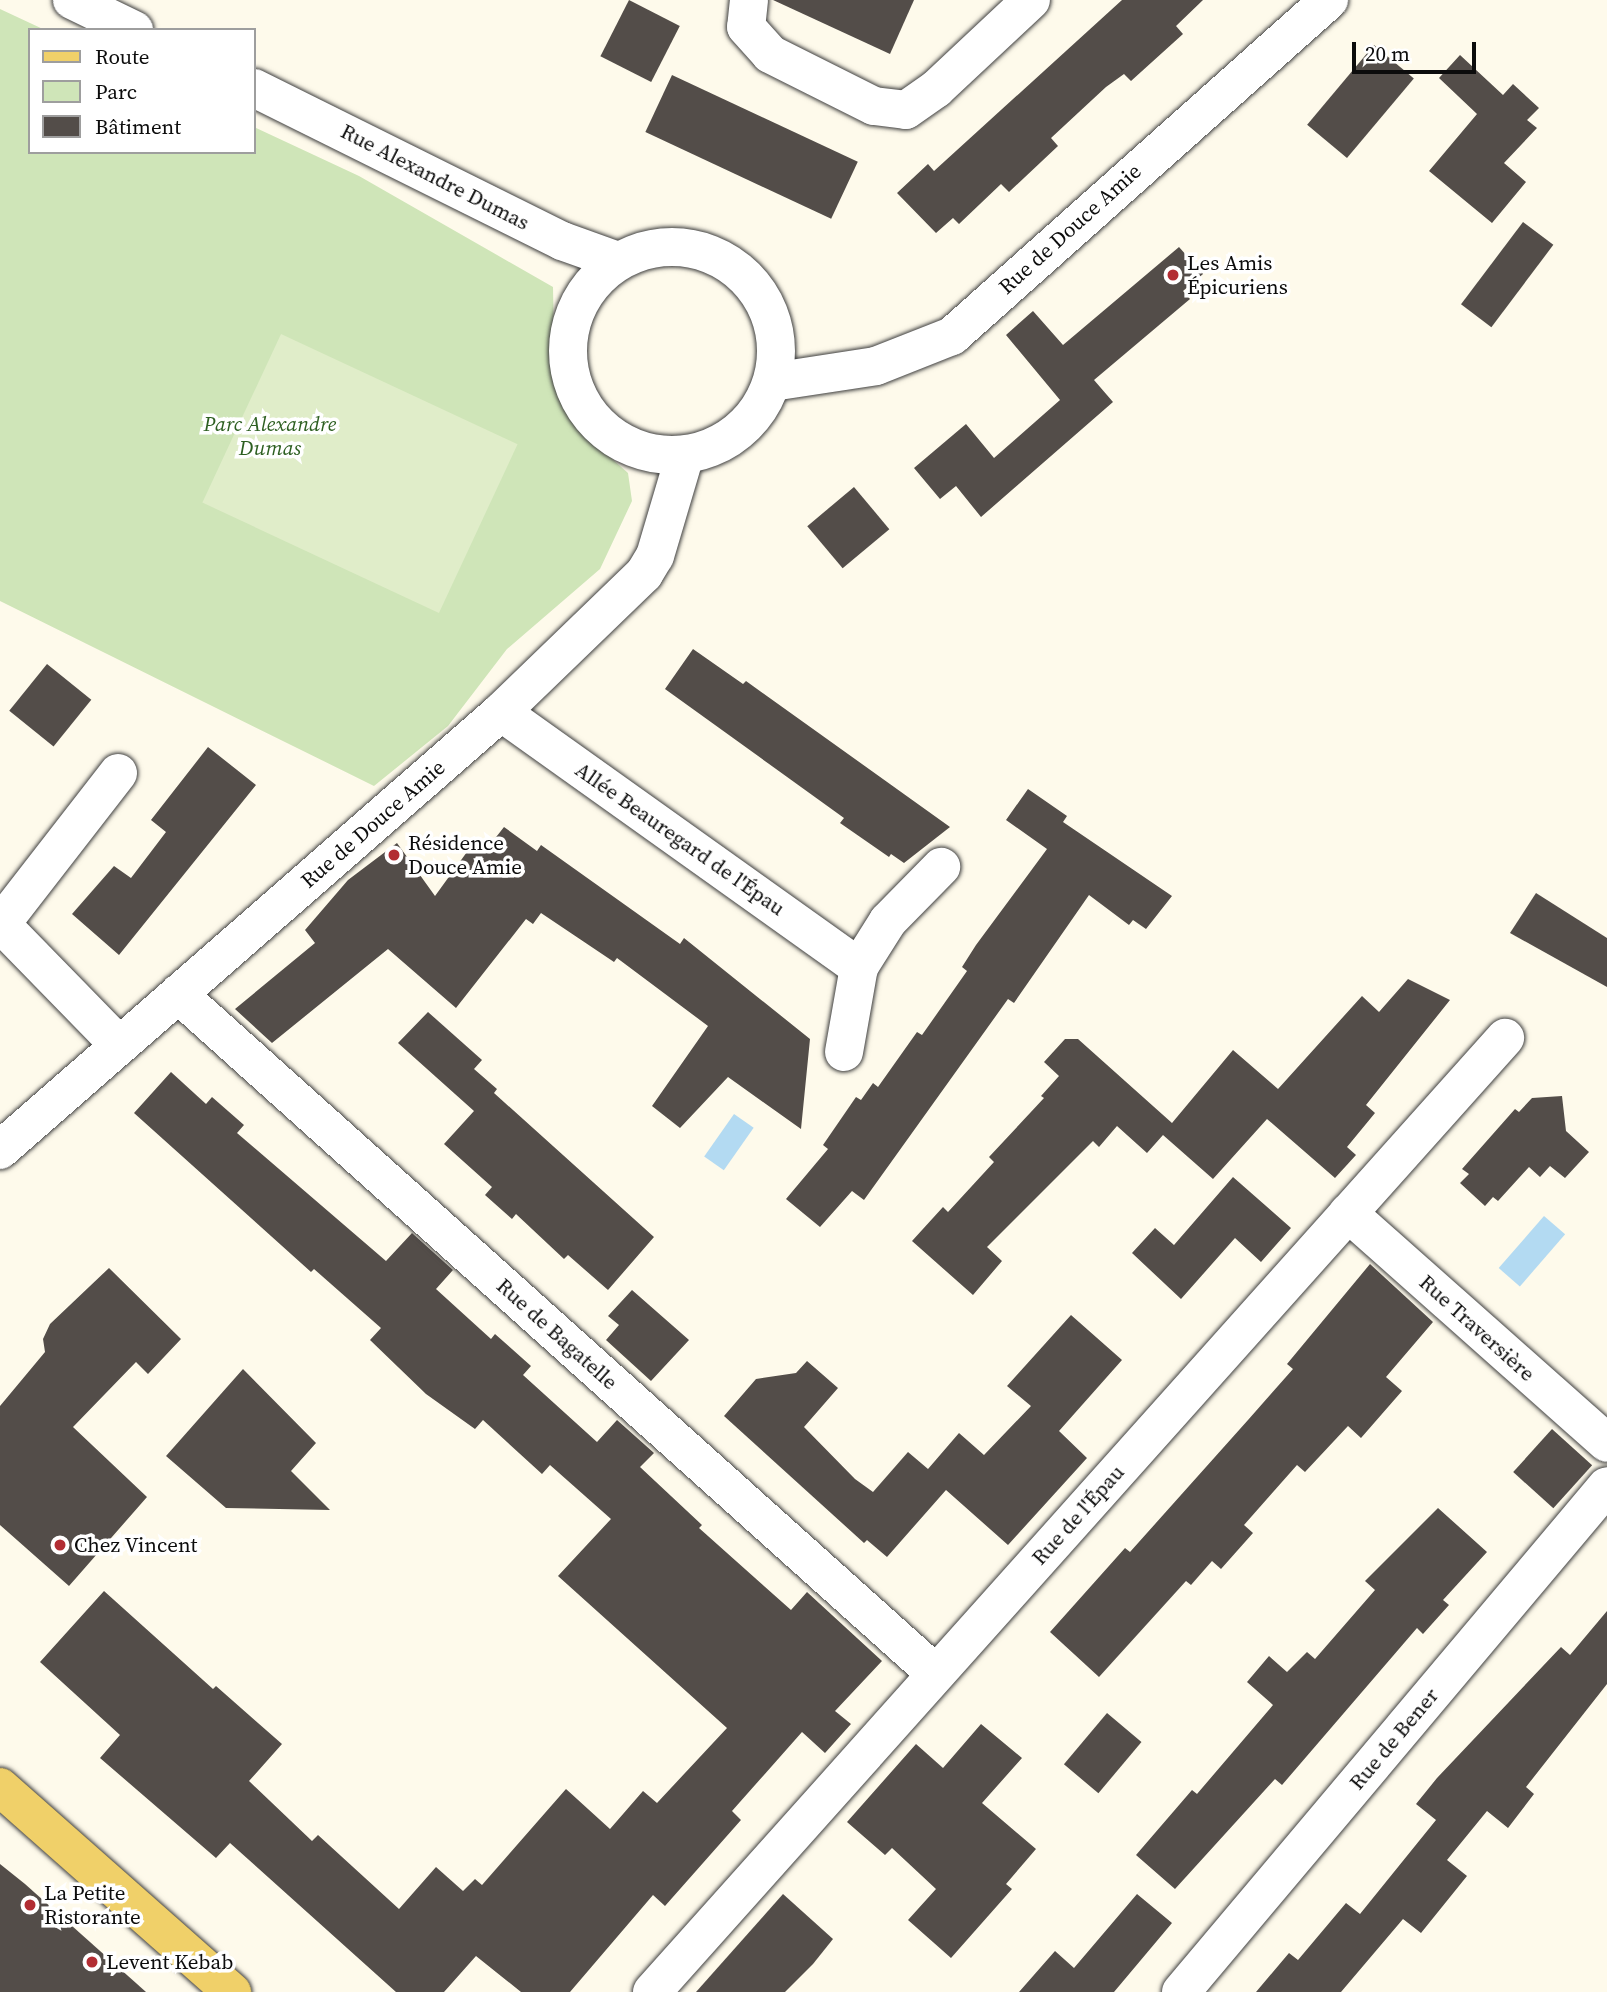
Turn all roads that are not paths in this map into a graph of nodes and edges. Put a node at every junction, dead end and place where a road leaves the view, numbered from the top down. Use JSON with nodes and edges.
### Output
{"nodes":[{"id":1,"x":72,"y":0,"type":"edge"},
{"id":2,"x":749,"y":0,"type":"edge"},
{"id":3,"x":1031,"y":0,"type":"edge"},
{"id":4,"x":1329,"y":0,"type":"edge"},
{"id":5,"x":130,"y":28,"type":"edge"},
{"id":6,"x":256,"y":89,"type":"edge"},
{"id":7,"x":618,"y":261,"type":"junction"},
{"id":8,"x":772,"y":382,"type":"junction"},
{"id":9,"x":685,"y":455,"type":"junction"},
{"id":10,"x":501,"y":712,"type":"junction"},
{"id":11,"x":118,"y":772,"type":"dead end"},
{"id":12,"x":941,"y":867,"type":"dead end"},
{"id":13,"x":1,"y":924,"type":"edge"},
{"id":14,"x":859,"y":967,"type":"junction"},
{"id":15,"x":178,"y":994,"type":"junction"},
{"id":16,"x":1505,"y":1038,"type":"dead end"},
{"id":17,"x":118,"y":1044,"type":"junction"},
{"id":18,"x":845,"y":1052,"type":"dead end"},
{"id":19,"x":0,"y":1150,"type":"edge"},
{"id":20,"x":1348,"y":1213,"type":"junction"},
{"id":21,"x":1607,"y":1443,"type":"edge"},
{"id":22,"x":1607,"y":1486,"type":"edge"},
{"id":23,"x":936,"y":1674,"type":"junction"},
{"id":24,"x":0,"y":1787,"type":"edge"},
{"id":25,"x":232,"y":1992,"type":"edge"},
{"id":26,"x":652,"y":1992,"type":"edge"},
{"id":27,"x":1181,"y":1992,"type":"edge"}],
"edges":[{"from":1,"to":5,"type":"street"},
{"from":2,"to":3,"type":"street"},
{"from":4,"to":8,"type":"street","name":"Rue de Douce Amie"},
{"from":6,"to":7,"type":"street","name":"Rue Alexandre Dumas"},
{"from":7,"to":8,"type":"street"},
{"from":7,"to":9,"type":"street"},
{"from":8,"to":9,"type":"street"},
{"from":9,"to":10,"type":"street","name":"Rue de Douce Amie"},
{"from":10,"to":14,"type":"street","name":"Allée Beauregard de l'Épau"},
{"from":10,"to":15,"type":"street","name":"Rue de Douce Amie"},
{"from":11,"to":13,"type":"street"},
{"from":12,"to":14,"type":"street"},
{"from":13,"to":17,"type":"street"},
{"from":14,"to":18,"type":"street"},
{"from":15,"to":17,"type":"street","name":"Rue de Douce Amie"},
{"from":15,"to":23,"type":"street","name":"Rue de Bagatelle"},
{"from":16,"to":20,"type":"street","name":"Rue de l'Épau"},
{"from":17,"to":19,"type":"street","name":"Rue de Douce Amie"},
{"from":20,"to":21,"type":"street","name":"Rue Traversière"},
{"from":20,"to":23,"type":"street","name":"Rue de l'Épau"},
{"from":22,"to":27,"type":"street","name":"Rue de Bener"},
{"from":23,"to":26,"type":"street","name":"Rue de l'Épau"},
{"from":24,"to":25,"type":"main road"}]}
